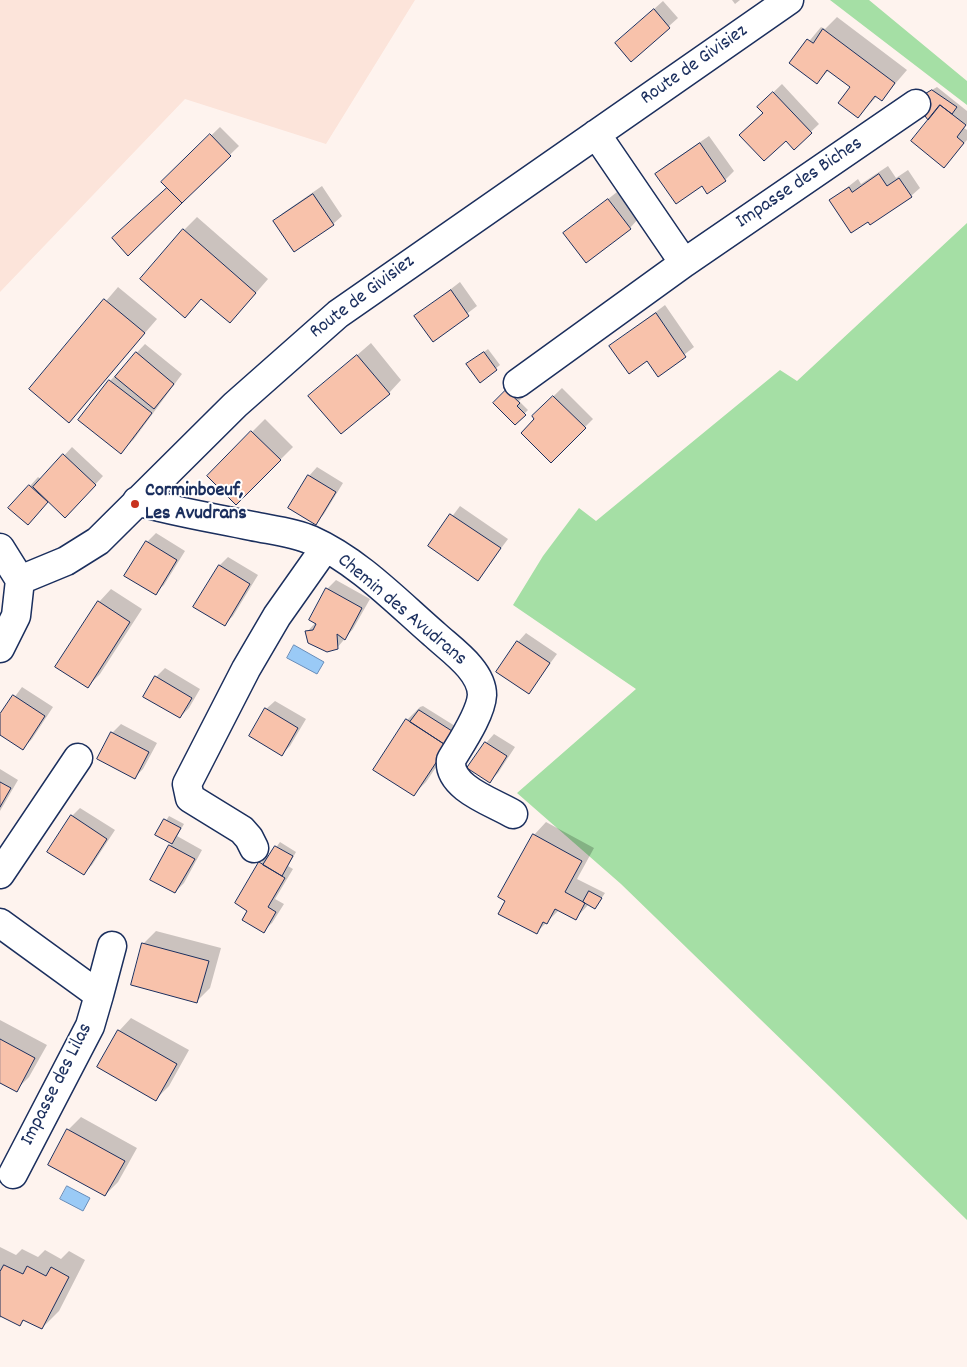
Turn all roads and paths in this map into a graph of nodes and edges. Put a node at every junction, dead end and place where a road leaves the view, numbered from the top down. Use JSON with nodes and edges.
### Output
{"nodes":[{"id":1,"x":789,"y":0,"type":"edge"},
{"id":2,"x":916,"y":104,"type":"dead end"},
{"id":3,"x":596,"y":134,"type":"junction"},
{"id":4,"x":684,"y":263,"type":"junction"},
{"id":5,"x":518,"y":383,"type":"dead end"},
{"id":6,"x":137,"y":501,"type":"junction"},
{"id":7,"x":0,"y":548,"type":"edge"},
{"id":8,"x":325,"y":548,"type":"junction"},
{"id":9,"x":20,"y":580,"type":"junction"},
{"id":10,"x":0,"y":648,"type":"edge"},
{"id":11,"x":78,"y":758,"type":"dead end"},
{"id":12,"x":513,"y":814,"type":"dead end"},
{"id":13,"x":254,"y":848,"type":"dead end"},
{"id":14,"x":0,"y":874,"type":"edge"},
{"id":15,"x":0,"y":923,"type":"edge"},
{"id":16,"x":112,"y":946,"type":"dead end"},
{"id":17,"x":99,"y":995,"type":"junction"},
{"id":18,"x":13,"y":1174,"type":"dead end"}],
"edges":[{"from":1,"to":3,"type":"street","name":"Route de Givisiez"},
{"from":2,"to":4,"type":"street","name":"Impasse des Biches"},
{"from":3,"to":4,"type":"street"},
{"from":3,"to":6,"type":"street","name":"Route de Givisiez"},
{"from":4,"to":5,"type":"street","name":"Impasse des Biches"},
{"from":6,"to":8,"type":"street","name":"Chemin des Avudrans"},
{"from":6,"to":9,"type":"street","name":"Route de Givisiez"},
{"from":7,"to":9,"type":"street"},
{"from":8,"to":12,"type":"street","name":"Chemin des Avudrans"},
{"from":8,"to":13,"type":"street","name":"Chemin des Avudrans"},
{"from":9,"to":10,"type":"street"},
{"from":11,"to":14,"type":"street"},
{"from":15,"to":17,"type":"street"},
{"from":16,"to":17,"type":"street","name":"Impasse des Lilas"},
{"from":17,"to":18,"type":"street","name":"Impasse des Lilas"}]}
